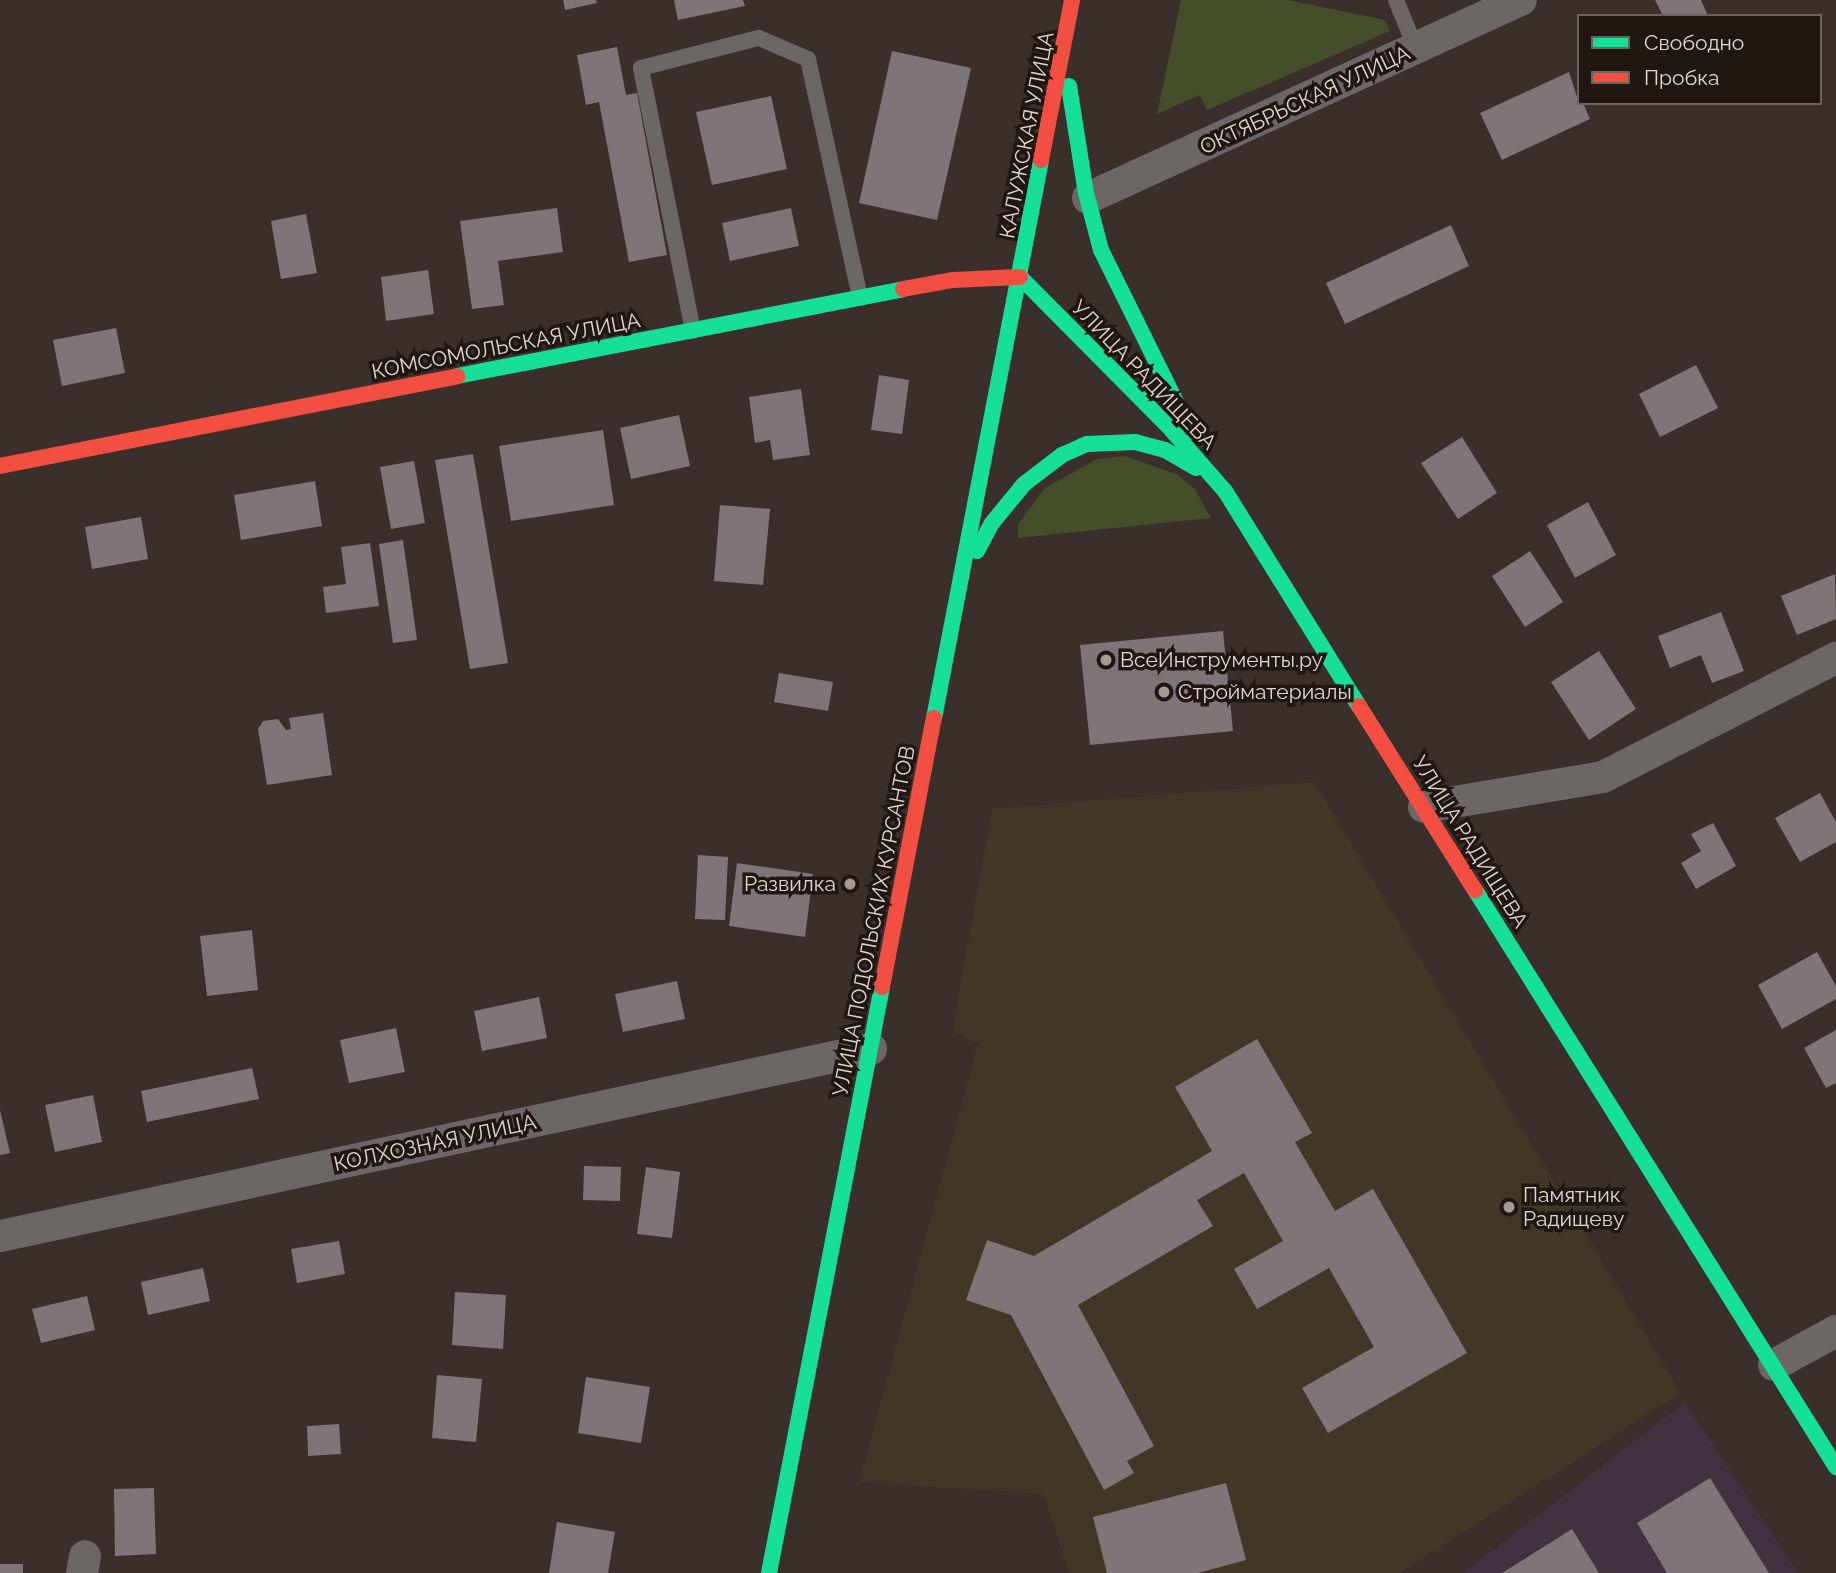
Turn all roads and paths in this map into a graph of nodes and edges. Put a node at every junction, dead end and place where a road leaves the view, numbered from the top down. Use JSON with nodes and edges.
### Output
{"nodes":[{"id":1,"x":1072,"y":0,"type":"edge"},
{"id":2,"x":1396,"y":0,"type":"edge"},
{"id":3,"x":1521,"y":0,"type":"edge"},
{"id":4,"x":1416,"y":49,"type":"junction"},
{"id":5,"x":1065,"y":53,"type":"junction"},
{"id":6,"x":1088,"y":198,"type":"junction"},
{"id":7,"x":1020,"y":277,"type":"junction"},
{"id":8,"x":860,"y":297,"type":"junction"},
{"id":9,"x":693,"y":331,"type":"junction"},
{"id":10,"x":0,"y":466,"type":"edge"},
{"id":11,"x":1225,"y":491,"type":"junction"},
{"id":12,"x":961,"y":592,"type":"junction"},
{"id":13,"x":1836,"y":658,"type":"edge"},
{"id":14,"x":1424,"y":807,"type":"junction"},
{"id":15,"x":871,"y":1049,"type":"junction"},
{"id":16,"x":0,"y":1236,"type":"edge"},
{"id":17,"x":1836,"y":1331,"type":"edge"},
{"id":18,"x":1774,"y":1365,"type":"junction"},
{"id":19,"x":1836,"y":1467,"type":"edge"},
{"id":20,"x":769,"y":1573,"type":"edge"}],
"edges":[{"from":1,"to":5,"type":"main road","name":"КАЛУЖСКАЯ УЛИЦА"},
{"from":2,"to":4,"type":"lane"},
{"from":3,"to":4,"type":"street","name":"ОКТЯБРЬСКАЯ УЛИЦА"},
{"from":4,"to":6,"type":"street","name":"ОКТЯБРЬСКАЯ УЛИЦА"},
{"from":5,"to":6,"type":"main road"},
{"from":5,"to":7,"type":"main road","name":"КАЛУЖСКАЯ УЛИЦА"},
{"from":6,"to":11,"type":"main road"},
{"from":7,"to":8,"type":"main road","name":"КОМСОМОЛЬСКАЯ УЛИЦА"},
{"from":7,"to":11,"type":"main road","name":"УЛИЦА РАДИЩЕВА"},
{"from":7,"to":12,"type":"main road","name":"УЛИЦА ПОДОЛЬСКИХ КУРСАНТОВ"},
{"from":8,"to":9,"type":"main road","name":"КОМСОМОЛЬСКАЯ УЛИЦА"},
{"from":8,"to":9,"type":"lane"},
{"from":9,"to":10,"type":"main road","name":"КОМСОМОЛЬСКАЯ УЛИЦА"},
{"from":11,"to":12,"type":"main road"},
{"from":11,"to":14,"type":"main road","name":"УЛИЦА РАДИЩЕВА"},
{"from":12,"to":15,"type":"main road","name":"УЛИЦА ПОДОЛЬСКИХ КУРСАНТОВ"},
{"from":13,"to":14,"type":"street"},
{"from":14,"to":18,"type":"main road","name":"УЛИЦА РАДИЩЕВА"},
{"from":15,"to":16,"type":"street","name":"КОЛХОЗНАЯ УЛИЦА"},
{"from":15,"to":20,"type":"main road","name":"УЛИЦА ПОДОЛЬСКИХ КУРСАНТОВ"},
{"from":17,"to":18,"type":"street"},
{"from":18,"to":19,"type":"main road","name":"УЛИЦА РАДИЩЕВА"}]}
